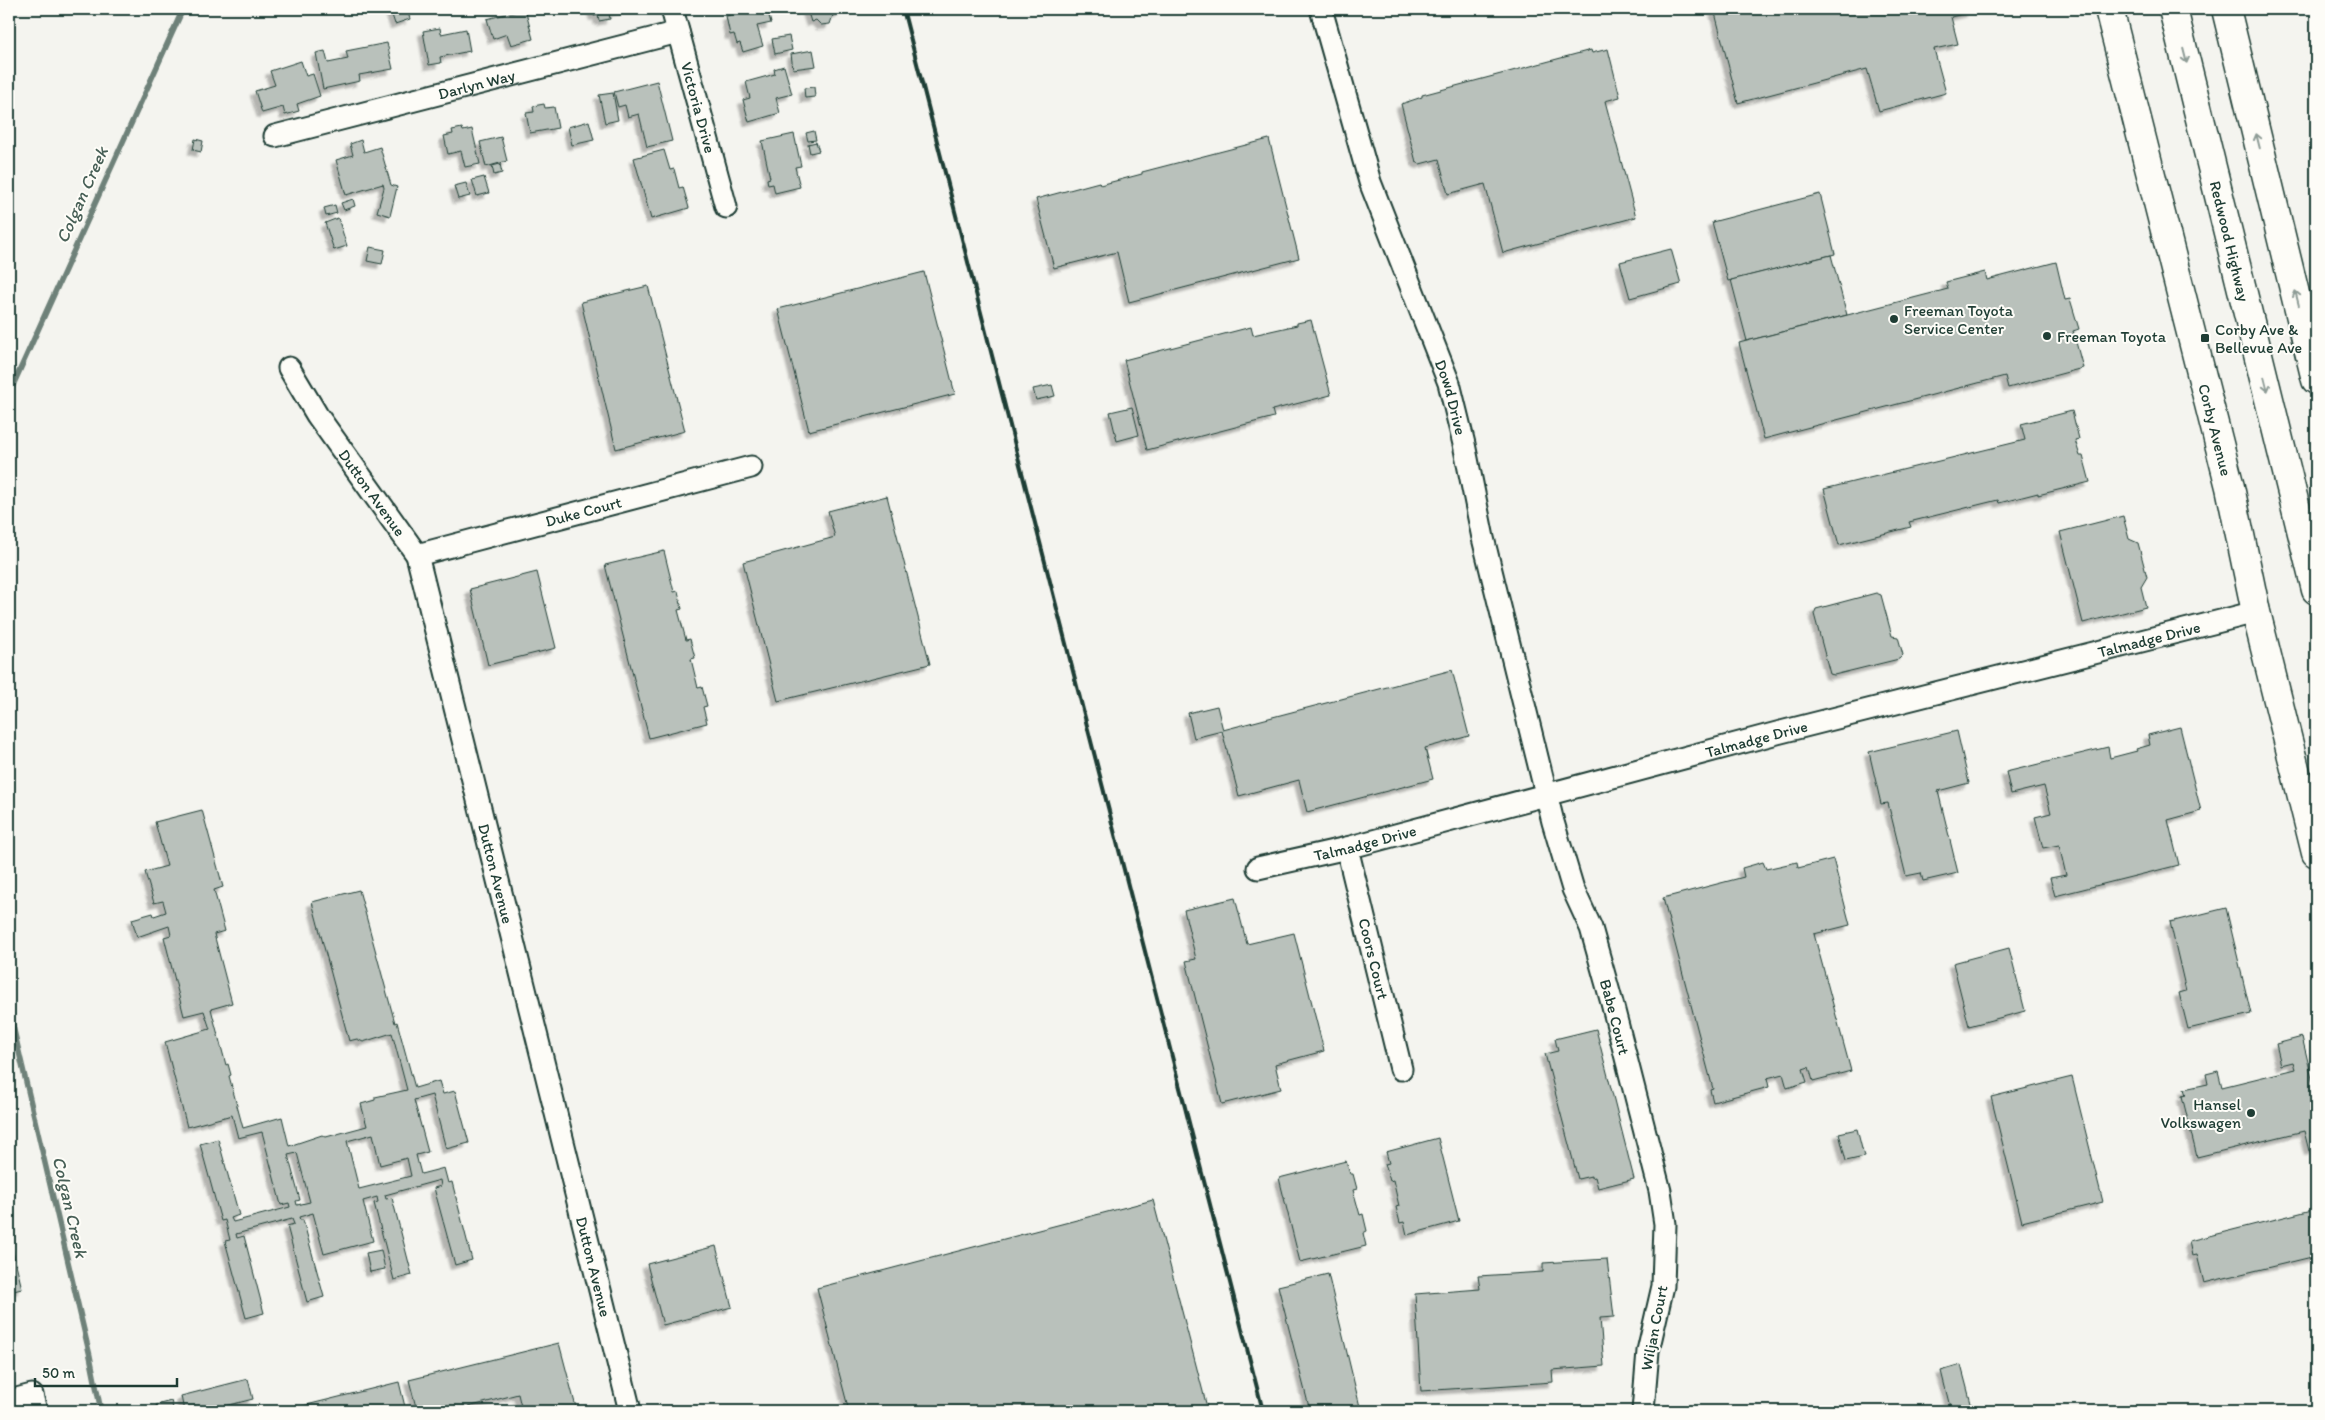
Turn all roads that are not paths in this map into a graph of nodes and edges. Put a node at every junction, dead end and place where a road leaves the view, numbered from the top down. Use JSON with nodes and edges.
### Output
{"nodes":[{"id":1,"x":672,"y":9,"type":"edge"},
{"id":2,"x":1320,"y":9,"type":"edge"},
{"id":3,"x":2109,"y":9,"type":"edge"},
{"id":4,"x":2173,"y":9,"type":"edge"},
{"id":5,"x":2226,"y":9,"type":"edge"},
{"id":6,"x":678,"y":32,"type":"junction"},
{"id":7,"x":274,"y":136,"type":"dead end"},
{"id":8,"x":726,"y":207,"type":"dead end"},
{"id":9,"x":289,"y":368,"type":"dead end"},
{"id":10,"x":2316,"y":380,"type":"edge"},
{"id":11,"x":751,"y":467,"type":"dead end"},
{"id":12,"x":417,"y":555,"type":"junction"},
{"id":13,"x":2316,"y":590,"type":"edge"},
{"id":14,"x":2256,"y":612,"type":"junction"},
{"id":15,"x":1547,"y":795,"type":"junction"},
{"id":16,"x":1347,"y":848,"type":"junction"},
{"id":17,"x":2316,"y":853,"type":"edge"},
{"id":18,"x":1258,"y":868,"type":"dead end"},
{"id":19,"x":1401,"y":1069,"type":"dead end"},
{"id":20,"x":1665,"y":1245,"type":"joint"},
{"id":21,"x":9,"y":1401,"type":"edge"},
{"id":22,"x":34,"y":1403,"type":"edge"},
{"id":23,"x":630,"y":1411,"type":"edge"},
{"id":24,"x":1643,"y":1411,"type":"edge"}],
"edges":[{"from":1,"to":6,"type":"street","name":"Victoria Drive"},
{"from":2,"to":15,"type":"street","name":"Dowd Drive"},
{"from":3,"to":14,"type":"main road","name":"Corby Avenue"},
{"from":4,"to":13,"type":"main road","name":"Redwood Highway","one_way":true},
{"from":10,"to":5,"type":"main road","one_way":true},
{"from":6,"to":7,"type":"street","name":"Darlyn Way"},
{"from":6,"to":8,"type":"street","name":"Victoria Drive"},
{"from":9,"to":12,"type":"street","name":"Dutton Avenue"},
{"from":11,"to":12,"type":"street","name":"Duke Court"},
{"from":12,"to":23,"type":"street","name":"Dutton Avenue"},
{"from":14,"to":15,"type":"street","name":"Talmadge Drive"},
{"from":14,"to":17,"type":"main road","name":"Corby Avenue"},
{"from":15,"to":16,"type":"street","name":"Talmadge Drive"},
{"from":15,"to":20,"type":"street","name":"Babe Court"},
{"from":16,"to":18,"type":"street","name":"Talmadge Drive"},
{"from":16,"to":19,"type":"street","name":"Coors Court"},
{"from":20,"to":24,"type":"street","name":"Wiljan Court"},
{"from":21,"to":22,"type":"street"}]}
